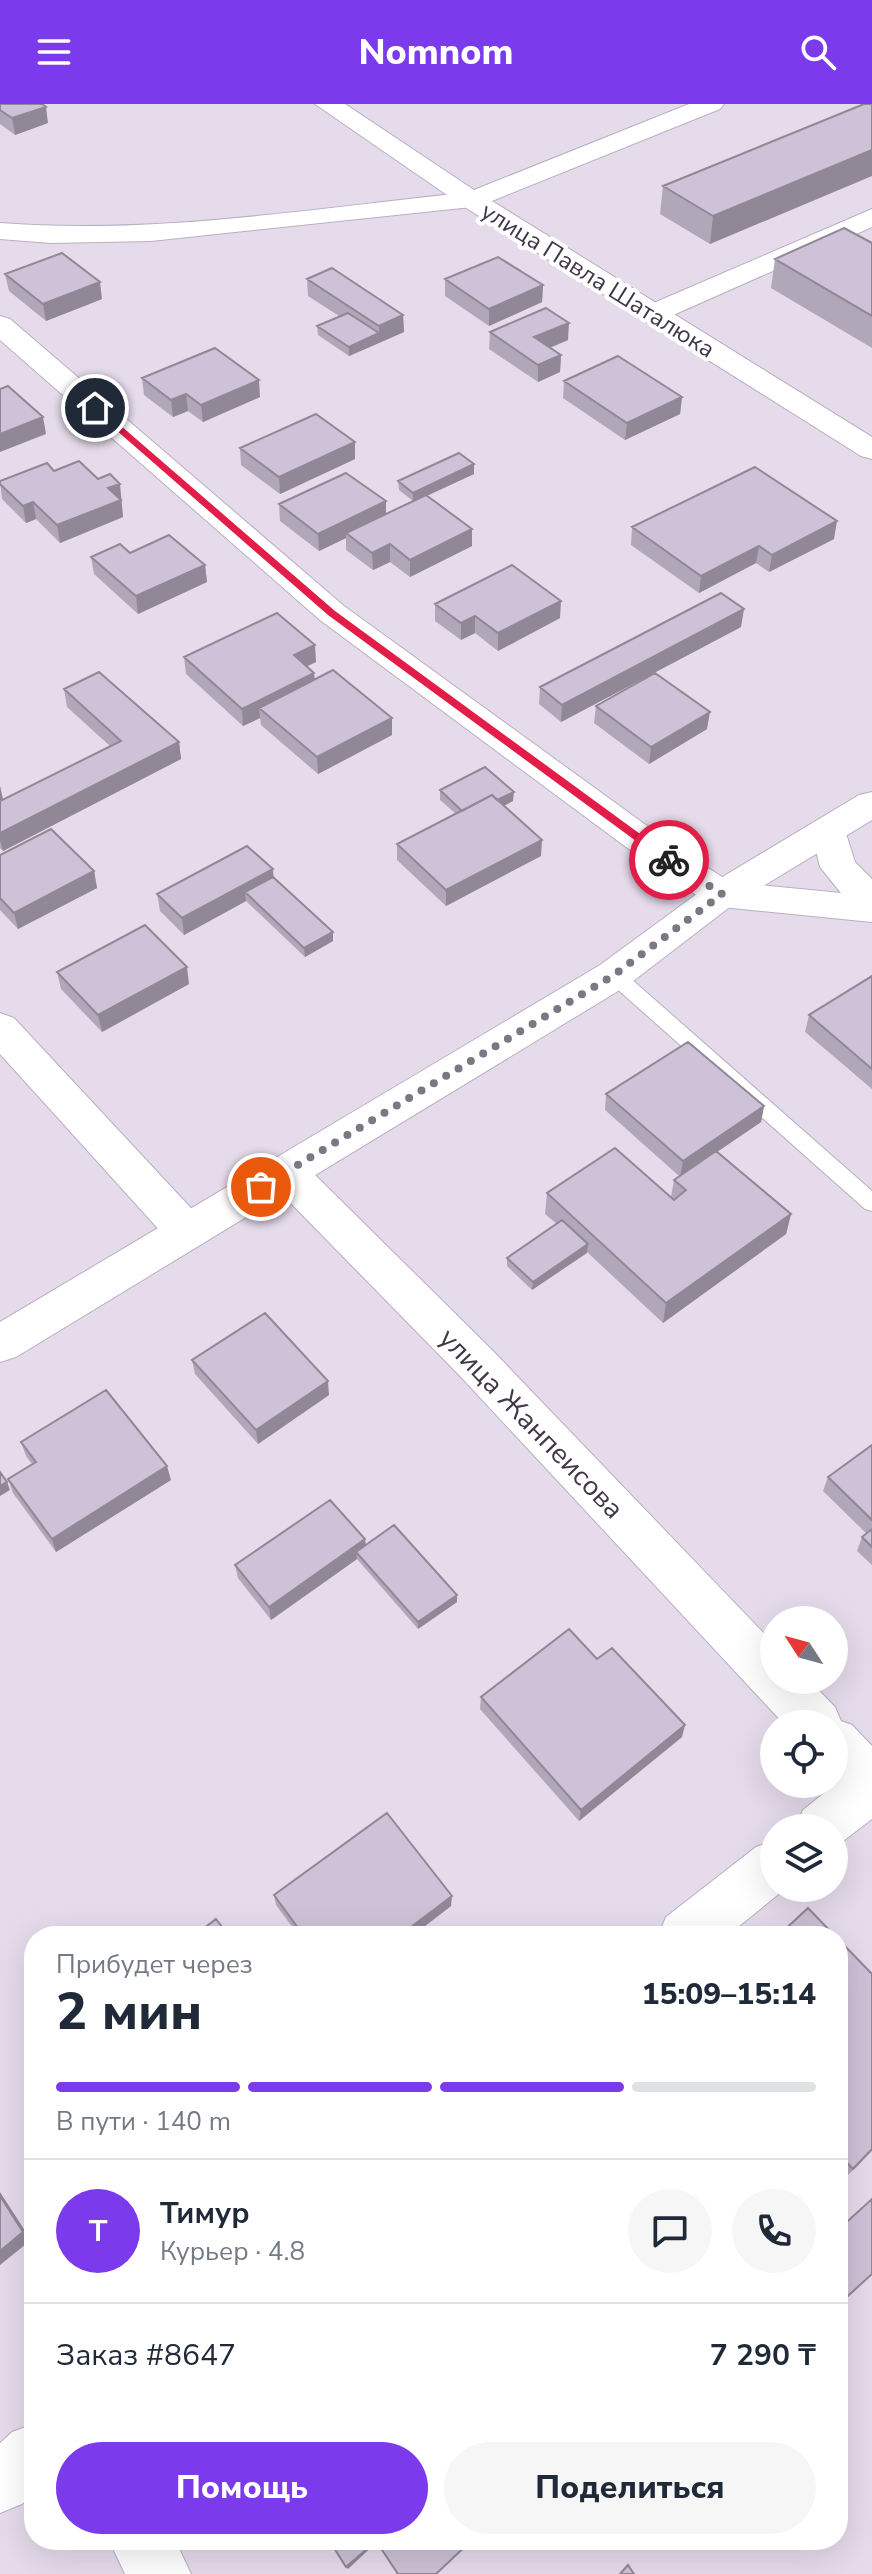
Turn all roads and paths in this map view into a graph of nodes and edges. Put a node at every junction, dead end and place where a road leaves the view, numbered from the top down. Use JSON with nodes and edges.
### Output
{"nodes":[{"id":1,"x":328,"y":104,"type":"edge"},
{"id":2,"x":711,"y":104,"type":"edge"},
{"id":3,"x":472,"y":200,"type":"junction"},
{"id":4,"x":872,"y":217,"type":"edge"},
{"id":5,"x":0,"y":231,"type":"edge"},
{"id":6,"x":51,"y":235,"type":"junction"},
{"id":7,"x":13,"y":258,"type":"dead end"},
{"id":8,"x":652,"y":314,"type":"junction"},
{"id":9,"x":0,"y":325,"type":"edge"},
{"id":10,"x":872,"y":450,"type":"edge"},
{"id":11,"x":872,"y":804,"type":"edge"},
{"id":12,"x":829,"y":830,"type":"junction"},
{"id":13,"x":722,"y":894,"type":"junction"},
{"id":14,"x":872,"y":902,"type":"edge"},
{"id":15,"x":872,"y":909,"type":"edge"},
{"id":16,"x":614,"y":975,"type":"junction"},
{"id":17,"x":0,"y":1028,"type":"edge"},
{"id":18,"x":286,"y":1172,"type":"junction"},
{"id":19,"x":872,"y":1203,"type":"edge"},
{"id":20,"x":187,"y":1232,"type":"junction"},
{"id":21,"x":0,"y":1344,"type":"edge"},
{"id":22,"x":760,"y":1663,"type":"edge"},
{"id":23,"x":789,"y":1694,"type":"edge"},
{"id":24,"x":804,"y":1710,"type":"edge"},
{"id":25,"x":848,"y":1758,"type":"edge"},
{"id":26,"x":872,"y":1785,"type":"edge"},
{"id":27,"x":838,"y":1814,"type":"edge"},
{"id":28,"x":760,"y":1876,"type":"edge"},
{"id":29,"x":698,"y":1926,"type":"edge"},
{"id":30,"x":24,"y":2462,"type":"edge"},
{"id":31,"x":0,"y":2482,"type":"edge"},
{"id":32,"x":146,"y":2550,"type":"edge"},
{"id":33,"x":160,"y":2574,"type":"edge"}],
"edges":[{"from":1,"to":3,"type":"street","name":"улица Павла Шаталюка"},
{"from":2,"to":3,"type":"street"},
{"from":3,"to":6,"type":"street"},
{"from":3,"to":8,"type":"street","name":"улица Павла Шаталюка"},
{"from":4,"to":8,"type":"street"},
{"from":5,"to":6,"type":"street"},
{"from":6,"to":7,"type":"street"},
{"from":8,"to":10,"type":"street","name":"улица Павла Шаталюка"},
{"from":9,"to":13,"type":"street"},
{"from":11,"to":12,"type":"street"},
{"from":12,"to":13,"type":"street"},
{"from":12,"to":14,"type":"street"},
{"from":13,"to":15,"type":"street"},
{"from":13,"to":16,"type":"street"},
{"from":16,"to":18,"type":"street"},
{"from":16,"to":19,"type":"lane"},
{"from":17,"to":20,"type":"street"},
{"from":18,"to":20,"type":"street"},
{"from":18,"to":22,"type":"street","name":"улица Жанпеисова"},
{"from":20,"to":21,"type":"street"},
{"from":23,"to":24,"type":"street","name":"улица Жанпеисова"},
{"from":25,"to":26,"type":"street"},
{"from":26,"to":27,"type":"street"},
{"from":28,"to":29,"type":"street"},
{"from":30,"to":31,"type":"street"},
{"from":32,"to":33,"type":"street"}]}
